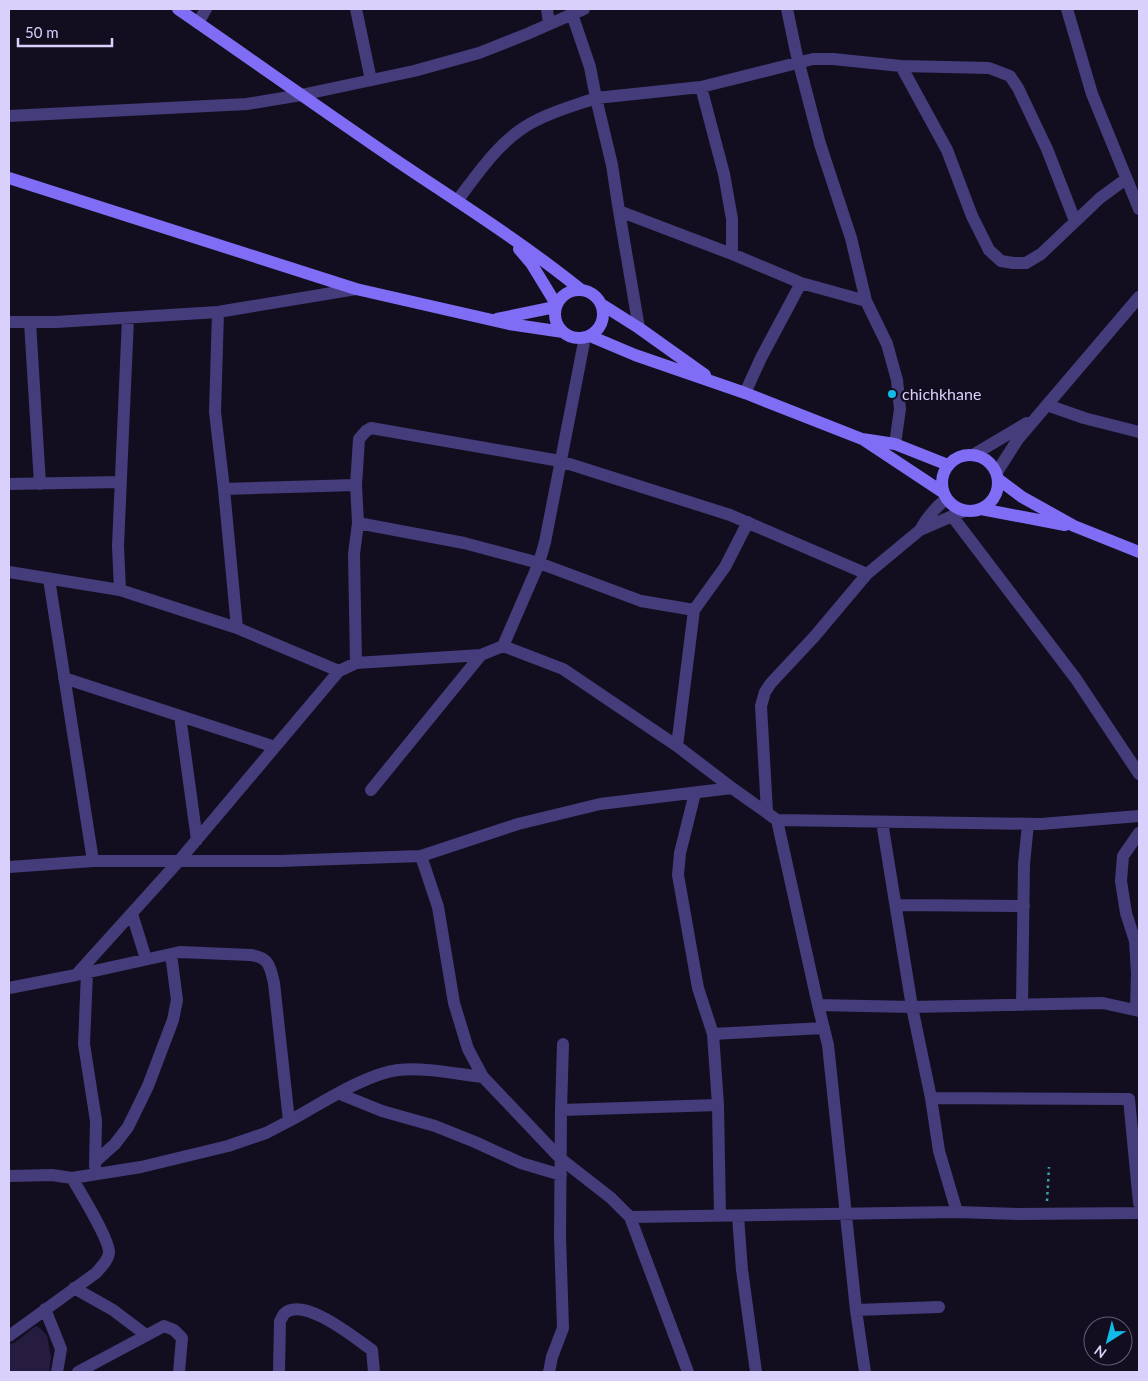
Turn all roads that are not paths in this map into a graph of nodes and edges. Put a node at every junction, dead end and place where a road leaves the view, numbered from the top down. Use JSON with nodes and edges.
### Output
{"nodes":[{"id":1,"x":178,"y":9,"type":"edge"},
{"id":2,"x":206,"y":9,"type":"edge"},
{"id":3,"x":356,"y":9,"type":"edge"},
{"id":4,"x":547,"y":9,"type":"edge"},
{"id":5,"x":787,"y":9,"type":"edge"},
{"id":6,"x":1067,"y":9,"type":"edge"},
{"id":7,"x":578,"y":11,"type":"edge"},
{"id":8,"x":198,"y":23,"type":"junction"},
{"id":9,"x":549,"y":24,"type":"junction"},
{"id":10,"x":799,"y":62,"type":"junction"},
{"id":11,"x":901,"y":66,"type":"junction"},
{"id":12,"x":370,"y":80,"type":"junction"},
{"id":13,"x":702,"y":87,"type":"junction"},
{"id":14,"x":301,"y":95,"type":"junction"},
{"id":15,"x":596,"y":98,"type":"junction"},
{"id":16,"x":9,"y":116,"type":"edge"},
{"id":17,"x":9,"y":178,"type":"edge"},
{"id":18,"x":1126,"y":179,"type":"junction"},
{"id":19,"x":457,"y":201,"type":"junction"},
{"id":20,"x":1139,"y":210,"type":"edge"},
{"id":21,"x":619,"y":211,"type":"junction"},
{"id":22,"x":1075,"y":221,"type":"junction"},
{"id":23,"x":506,"y":233,"type":"junction"},
{"id":24,"x":732,"y":254,"type":"junction"},
{"id":25,"x":801,"y":283,"type":"junction"},
{"id":26,"x":356,"y":289,"type":"junction"},
{"id":27,"x":580,"y":290,"type":"junction"},
{"id":28,"x":1139,"y":297,"type":"edge"},
{"id":29,"x":866,"y":301,"type":"junction"},
{"id":30,"x":601,"y":304,"type":"junction"},
{"id":31,"x":556,"y":305,"type":"junction"},
{"id":32,"x":218,"y":312,"type":"junction"},
{"id":33,"x":128,"y":318,"type":"junction"},
{"id":34,"x":492,"y":320,"type":"junction"},
{"id":35,"x":9,"y":322,"type":"edge"},
{"id":36,"x":30,"y":322,"type":"junction"},
{"id":37,"x":639,"y":328,"type":"junction"},
{"id":38,"x":563,"y":332,"type":"junction"},
{"id":39,"x":587,"y":336,"type":"junction"},
{"id":40,"x":719,"y":385,"type":"junction"},
{"id":41,"x":745,"y":393,"type":"junction"},
{"id":42,"x":1047,"y":405,"type":"junction"},
{"id":43,"x":1035,"y":418,"type":"junction"},
{"id":44,"x":1139,"y":432,"type":"edge"},
{"id":45,"x":862,"y":438,"type":"junction"},
{"id":46,"x":895,"y":444,"type":"junction"},
{"id":47,"x":974,"y":455,"type":"junction"},
{"id":48,"x":560,"y":461,"type":"junction"},
{"id":49,"x":948,"y":465,"type":"junction"},
{"id":50,"x":997,"y":476,"type":"junction"},
{"id":51,"x":121,"y":482,"type":"junction"},
{"id":52,"x":9,"y":484,"type":"edge"},
{"id":53,"x":40,"y":484,"type":"junction"},
{"id":54,"x":356,"y":485,"type":"junction"},
{"id":55,"x":224,"y":489,"type":"junction"},
{"id":56,"x":945,"y":496,"type":"junction"},
{"id":57,"x":981,"y":509,"type":"junction"},
{"id":58,"x":964,"y":511,"type":"junction"},
{"id":59,"x":952,"y":516,"type":"junction"},
{"id":60,"x":748,"y":522,"type":"junction"},
{"id":61,"x":358,"y":523,"type":"junction"},
{"id":62,"x":1074,"y":526,"type":"junction"},
{"id":63,"x":920,"y":530,"type":"junction"},
{"id":64,"x":1139,"y":552,"type":"edge"},
{"id":65,"x":539,"y":563,"type":"junction"},
{"id":66,"x":9,"y":572,"type":"edge"},
{"id":67,"x":867,"y":574,"type":"junction"},
{"id":68,"x":49,"y":579,"type":"junction"},
{"id":69,"x":120,"y":590,"type":"junction"},
{"id":70,"x":694,"y":610,"type":"junction"},
{"id":71,"x":237,"y":628,"type":"junction"},
{"id":72,"x":503,"y":646,"type":"junction"},
{"id":73,"x":481,"y":655,"type":"junction"},
{"id":74,"x":356,"y":663,"type":"junction"},
{"id":75,"x":339,"y":671,"type":"junction"},
{"id":76,"x":64,"y":678,"type":"junction"},
{"id":77,"x":180,"y":716,"type":"junction"},
{"id":78,"x":677,"y":746,"type":"junction"},
{"id":79,"x":275,"y":747,"type":"junction"},
{"id":80,"x":1139,"y":774,"type":"edge"},
{"id":81,"x":732,"y":788,"type":"junction"},
{"id":82,"x":371,"y":790,"type":"dead end"},
{"id":83,"x":695,"y":793,"type":"junction"},
{"id":84,"x":772,"y":816,"type":"junction"},
{"id":85,"x":1139,"y":816,"type":"edge"},
{"id":86,"x":882,"y":822,"type":"junction"},
{"id":87,"x":1028,"y":824,"type":"junction"},
{"id":88,"x":1139,"y":833,"type":"edge"},
{"id":89,"x":197,"y":840,"type":"junction"},
{"id":90,"x":421,"y":856,"type":"junction"},
{"id":91,"x":93,"y":861,"type":"junction"},
{"id":92,"x":178,"y":862,"type":"junction"},
{"id":93,"x":9,"y":867,"type":"edge"},
{"id":94,"x":896,"y":905,"type":"junction"},
{"id":95,"x":1024,"y":906,"type":"junction"},
{"id":96,"x":132,"y":914,"type":"junction"},
{"id":97,"x":171,"y":954,"type":"junction"},
{"id":98,"x":146,"y":959,"type":"junction"},
{"id":99,"x":81,"y":974,"type":"junction"},
{"id":100,"x":9,"y":988,"type":"edge"},
{"id":101,"x":818,"y":1005,"type":"junction"},
{"id":102,"x":1022,"y":1005,"type":"junction"},
{"id":103,"x":912,"y":1007,"type":"junction"},
{"id":104,"x":1137,"y":1010,"type":"edge"},
{"id":105,"x":824,"y":1028,"type":"junction"},
{"id":106,"x":713,"y":1034,"type":"junction"},
{"id":107,"x":563,"y":1044,"type":"dead end"},
{"id":108,"x":483,"y":1077,"type":"junction"},
{"id":109,"x":340,"y":1094,"type":"junction"},
{"id":110,"x":1134,"y":1096,"type":"edge"},
{"id":111,"x":931,"y":1098,"type":"junction"},
{"id":112,"x":718,"y":1105,"type":"junction"},
{"id":113,"x":560,"y":1110,"type":"junction"},
{"id":114,"x":290,"y":1121,"type":"junction"},
{"id":115,"x":561,"y":1159,"type":"junction"},
{"id":116,"x":95,"y":1167,"type":"junction"},
{"id":117,"x":561,"y":1175,"type":"junction"},
{"id":118,"x":9,"y":1176,"type":"edge"},
{"id":119,"x":72,"y":1178,"type":"junction"},
{"id":120,"x":1139,"y":1203,"type":"edge"},
{"id":121,"x":957,"y":1212,"type":"junction"},
{"id":122,"x":847,"y":1213,"type":"junction"},
{"id":123,"x":1139,"y":1213,"type":"edge"},
{"id":124,"x":720,"y":1216,"type":"junction"},
{"id":125,"x":738,"y":1216,"type":"junction"},
{"id":126,"x":630,"y":1217,"type":"junction"},
{"id":127,"x":74,"y":1288,"type":"junction"},
{"id":128,"x":939,"y":1307,"type":"dead end"},
{"id":129,"x":45,"y":1309,"type":"junction"},
{"id":130,"x":856,"y":1310,"type":"junction"},
{"id":131,"x":146,"y":1335,"type":"junction"},
{"id":132,"x":9,"y":1336,"type":"edge"},
{"id":133,"x":57,"y":1372,"type":"edge"},
{"id":134,"x":78,"y":1372,"type":"edge"},
{"id":135,"x":179,"y":1372,"type":"edge"},
{"id":136,"x":279,"y":1372,"type":"edge"},
{"id":137,"x":374,"y":1372,"type":"edge"},
{"id":138,"x":549,"y":1372,"type":"edge"},
{"id":139,"x":688,"y":1372,"type":"edge"},
{"id":140,"x":756,"y":1372,"type":"edge"},
{"id":141,"x":864,"y":1372,"type":"edge"}],
"edges":[{"from":1,"to":8,"type":"main road"},
{"from":2,"to":8,"type":"street"},
{"from":3,"to":12,"type":"street"},
{"from":4,"to":9,"type":"street"},
{"from":5,"to":10,"type":"street"},
{"from":6,"to":18,"type":"street"},
{"from":7,"to":9,"type":"street"},
{"from":7,"to":15,"type":"street"},
{"from":8,"to":14,"type":"main road"},
{"from":9,"to":12,"type":"street"},
{"from":10,"to":11,"type":"street"},
{"from":10,"to":13,"type":"street"},
{"from":10,"to":29,"type":"street"},
{"from":11,"to":22,"type":"street"},
{"from":11,"to":22,"type":"street"},
{"from":12,"to":14,"type":"street"},
{"from":13,"to":15,"type":"street"},
{"from":13,"to":24,"type":"street"},
{"from":14,"to":16,"type":"street"},
{"from":14,"to":19,"type":"main road"},
{"from":15,"to":19,"type":"street"},
{"from":15,"to":21,"type":"street"},
{"from":17,"to":26,"type":"main road"},
{"from":18,"to":20,"type":"street"},
{"from":18,"to":22,"type":"street"},
{"from":19,"to":23,"type":"main road"},
{"from":21,"to":24,"type":"street"},
{"from":21,"to":37,"type":"street"},
{"from":23,"to":27,"type":"main road"},
{"from":23,"to":31,"type":"main road"},
{"from":24,"to":25,"type":"street"},
{"from":25,"to":29,"type":"street"},
{"from":25,"to":41,"type":"street"},
{"from":26,"to":32,"type":"street"},
{"from":26,"to":34,"type":"main road"},
{"from":27,"to":30,"type":"main road"},
{"from":27,"to":31,"type":"main road"},
{"from":28,"to":42,"type":"street"},
{"from":29,"to":46,"type":"street"},
{"from":30,"to":37,"type":"main road"},
{"from":30,"to":39,"type":"main road"},
{"from":31,"to":34,"type":"main road"},
{"from":31,"to":38,"type":"main road"},
{"from":32,"to":33,"type":"street"},
{"from":32,"to":55,"type":"street"},
{"from":33,"to":36,"type":"street"},
{"from":33,"to":51,"type":"street"},
{"from":34,"to":38,"type":"main road"},
{"from":35,"to":36,"type":"street"},
{"from":36,"to":53,"type":"street"},
{"from":37,"to":40,"type":"main road"},
{"from":38,"to":39,"type":"main road"},
{"from":39,"to":40,"type":"main road"},
{"from":39,"to":48,"type":"street"},
{"from":40,"to":41,"type":"main road"},
{"from":41,"to":45,"type":"main road"},
{"from":42,"to":43,"type":"street"},
{"from":42,"to":44,"type":"street"},
{"from":43,"to":47,"type":"street"},
{"from":43,"to":50,"type":"street"},
{"from":45,"to":46,"type":"main road"},
{"from":45,"to":56,"type":"main road"},
{"from":46,"to":49,"type":"main road"},
{"from":47,"to":49,"type":"main road"},
{"from":47,"to":50,"type":"main road"},
{"from":48,"to":54,"type":"street"},
{"from":48,"to":60,"type":"street"},
{"from":48,"to":65,"type":"street"},
{"from":49,"to":56,"type":"main road"},
{"from":50,"to":57,"type":"main road"},
{"from":50,"to":62,"type":"main road"},
{"from":51,"to":53,"type":"street"},
{"from":51,"to":69,"type":"street"},
{"from":52,"to":53,"type":"street"},
{"from":54,"to":55,"type":"street"},
{"from":54,"to":61,"type":"street"},
{"from":55,"to":71,"type":"street"},
{"from":56,"to":58,"type":"main road"},
{"from":56,"to":63,"type":"street"},
{"from":57,"to":58,"type":"main road"},
{"from":57,"to":62,"type":"main road"},
{"from":58,"to":59,"type":"street"},
{"from":59,"to":63,"type":"street"},
{"from":59,"to":80,"type":"street"},
{"from":60,"to":67,"type":"street"},
{"from":60,"to":70,"type":"street"},
{"from":61,"to":65,"type":"street"},
{"from":61,"to":74,"type":"street"},
{"from":62,"to":64,"type":"main road"},
{"from":63,"to":67,"type":"street"},
{"from":65,"to":70,"type":"street"},
{"from":65,"to":72,"type":"street"},
{"from":66,"to":68,"type":"street"},
{"from":67,"to":84,"type":"street"},
{"from":68,"to":69,"type":"street"},
{"from":68,"to":76,"type":"street"},
{"from":69,"to":71,"type":"street"},
{"from":70,"to":78,"type":"street"},
{"from":71,"to":75,"type":"street"},
{"from":72,"to":73,"type":"street"},
{"from":72,"to":78,"type":"street"},
{"from":73,"to":74,"type":"street"},
{"from":73,"to":82,"type":"street"},
{"from":74,"to":75,"type":"street"},
{"from":75,"to":79,"type":"street"},
{"from":76,"to":77,"type":"street"},
{"from":76,"to":91,"type":"street"},
{"from":77,"to":79,"type":"street"},
{"from":77,"to":89,"type":"street"},
{"from":78,"to":81,"type":"street"},
{"from":79,"to":89,"type":"street"},
{"from":81,"to":83,"type":"street"},
{"from":81,"to":84,"type":"street"},
{"from":83,"to":90,"type":"street"},
{"from":83,"to":106,"type":"street"},
{"from":84,"to":86,"type":"street"},
{"from":84,"to":101,"type":"street"},
{"from":85,"to":87,"type":"street"},
{"from":86,"to":87,"type":"street"},
{"from":86,"to":94,"type":"street"},
{"from":87,"to":95,"type":"street"},
{"from":88,"to":104,"type":"street"},
{"from":89,"to":92,"type":"street"},
{"from":90,"to":92,"type":"street"},
{"from":90,"to":108,"type":"street"},
{"from":91,"to":92,"type":"street"},
{"from":91,"to":93,"type":"street"},
{"from":92,"to":96,"type":"street"},
{"from":94,"to":95,"type":"street"},
{"from":94,"to":103,"type":"street"},
{"from":95,"to":102,"type":"street"},
{"from":96,"to":98,"type":"street"},
{"from":96,"to":99,"type":"street"},
{"from":97,"to":98,"type":"street"},
{"from":97,"to":114,"type":"street"},
{"from":97,"to":116,"type":"street"},
{"from":98,"to":99,"type":"street"},
{"from":99,"to":100,"type":"street"},
{"from":99,"to":116,"type":"street"},
{"from":101,"to":103,"type":"street"},
{"from":101,"to":105,"type":"street"},
{"from":102,"to":103,"type":"street"},
{"from":102,"to":104,"type":"street"},
{"from":103,"to":111,"type":"street"},
{"from":105,"to":106,"type":"street"},
{"from":105,"to":122,"type":"street"},
{"from":106,"to":112,"type":"street"},
{"from":107,"to":113,"type":"street"},
{"from":108,"to":109,"type":"street"},
{"from":108,"to":115,"type":"street"},
{"from":109,"to":114,"type":"street"},
{"from":109,"to":117,"type":"street"},
{"from":110,"to":111,"type":"street"},
{"from":110,"to":120,"type":"street"},
{"from":111,"to":121,"type":"street"},
{"from":112,"to":113,"type":"street"},
{"from":112,"to":124,"type":"street"},
{"from":113,"to":115,"type":"street"},
{"from":114,"to":116,"type":"street"},
{"from":115,"to":117,"type":"street"},
{"from":115,"to":126,"type":"street"},
{"from":116,"to":119,"type":"street"},
{"from":117,"to":138,"type":"street"},
{"from":118,"to":119,"type":"street"},
{"from":119,"to":127,"type":"street"},
{"from":121,"to":122,"type":"street"},
{"from":121,"to":123,"type":"street"},
{"from":122,"to":125,"type":"street"},
{"from":122,"to":130,"type":"street"},
{"from":124,"to":125,"type":"street"},
{"from":124,"to":126,"type":"street"},
{"from":125,"to":140,"type":"street"},
{"from":126,"to":139,"type":"street"},
{"from":127,"to":129,"type":"street"},
{"from":127,"to":131,"type":"street"},
{"from":128,"to":130,"type":"street"},
{"from":129,"to":132,"type":"street"},
{"from":129,"to":133,"type":"street"},
{"from":130,"to":141,"type":"street"},
{"from":131,"to":134,"type":"street"},
{"from":131,"to":135,"type":"street"},
{"from":136,"to":137,"type":"street"}]}
